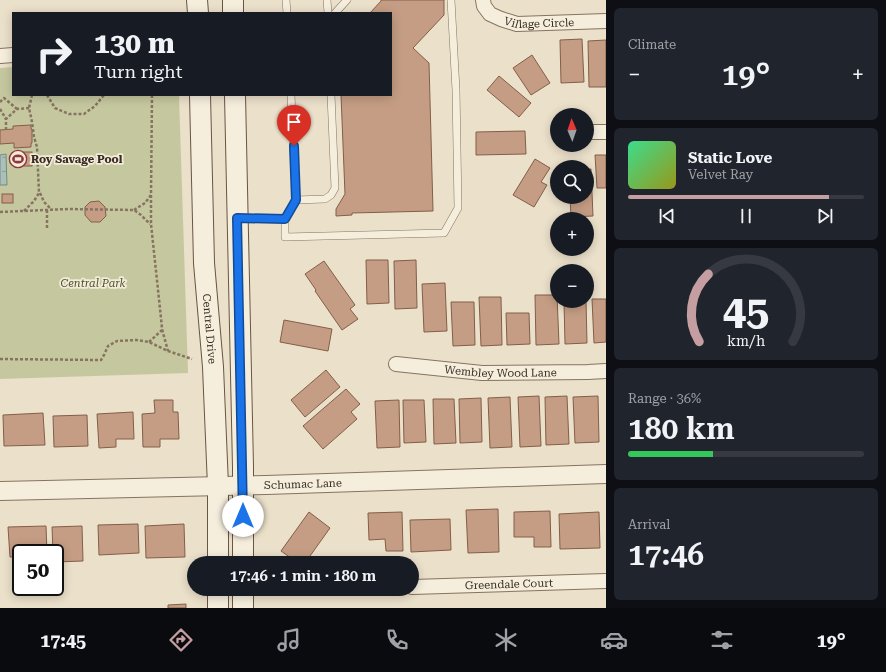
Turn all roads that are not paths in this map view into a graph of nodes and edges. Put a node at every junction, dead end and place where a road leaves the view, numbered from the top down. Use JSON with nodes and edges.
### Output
{"nodes":[{"id":1,"x":197,"y":0,"type":"edge"},
{"id":2,"x":233,"y":0,"type":"edge"},
{"id":3,"x":286,"y":0,"type":"edge"},
{"id":4,"x":327,"y":0,"type":"edge"},
{"id":5,"x":347,"y":0,"type":"edge"},
{"id":6,"x":451,"y":0,"type":"edge"},
{"id":7,"x":482,"y":0,"type":"edge"},
{"id":8,"x":198,"y":12,"type":"edge"},
{"id":9,"x":233,"y":12,"type":"edge"},
{"id":10,"x":287,"y":12,"type":"edge"},
{"id":11,"x":328,"y":12,"type":"edge"},
{"id":12,"x":336,"y":12,"type":"edge"},
{"id":13,"x":606,"y":21,"type":"edge"},
{"id":14,"x":12,"y":55,"type":"edge"},
{"id":15,"x":0,"y":56,"type":"edge"},
{"id":16,"x":200,"y":96,"type":"edge"},
{"id":17,"x":235,"y":96,"type":"edge"},
{"id":18,"x":291,"y":96,"type":"edge"},
{"id":19,"x":331,"y":96,"type":"edge"},
{"id":20,"x":594,"y":132,"type":"edge"},
{"id":21,"x":606,"y":132,"type":"edge"},
{"id":22,"x":296,"y":200,"type":"junction"},
{"id":23,"x":237,"y":218,"type":"junction"},
{"id":24,"x":285,"y":219,"type":"junction"},
{"id":25,"x":396,"y":364,"type":"dead end"},
{"id":26,"x":606,"y":371,"type":"edge"},
{"id":27,"x":606,"y":474,"type":"edge"},
{"id":28,"x":243,"y":485,"type":"junction"},
{"id":29,"x":218,"y":486,"type":"junction"},
{"id":30,"x":0,"y":491,"type":"edge"},
{"id":31,"x":218,"y":556,"type":"edge"},
{"id":32,"x":243,"y":556,"type":"edge"},
{"id":33,"x":606,"y":582,"type":"edge"},
{"id":34,"x":419,"y":587,"type":"edge"},
{"id":35,"x":218,"y":596,"type":"edge"},
{"id":36,"x":243,"y":596,"type":"edge"},
{"id":37,"x":218,"y":608,"type":"edge"},
{"id":38,"x":243,"y":608,"type":"edge"}],
"edges":[{"from":1,"to":8,"type":"main road"},
{"from":2,"to":9,"type":"main road"},
{"from":3,"to":10,"type":"lane"},
{"from":4,"to":11,"type":"lane"},
{"from":5,"to":12,"type":"lane"},
{"from":6,"to":24,"type":"lane"},
{"from":7,"to":13,"type":"street","name":"Village Circle"},
{"from":14,"to":15,"type":"street"},
{"from":16,"to":29,"type":"main road","name":"Central Drive"},
{"from":17,"to":23,"type":"main road"},
{"from":18,"to":22,"type":"lane"},
{"from":19,"to":22,"type":"lane"},
{"from":20,"to":21,"type":"street"},
{"from":22,"to":24,"type":"lane"},
{"from":23,"to":24,"type":"lane"},
{"from":23,"to":28,"type":"main road"},
{"from":25,"to":26,"type":"street","name":"Wembley Wood Lane"},
{"from":27,"to":28,"type":"street","name":"Schumac Lane"},
{"from":28,"to":29,"type":"street","name":"Schumac Lane"},
{"from":28,"to":32,"type":"main road"},
{"from":29,"to":30,"type":"street","name":"Schumac Lane"},
{"from":29,"to":31,"type":"main road","name":"Central Drive"},
{"from":33,"to":34,"type":"street","name":"Greendale Court"},
{"from":35,"to":37,"type":"main road"},
{"from":36,"to":38,"type":"main road"}]}
